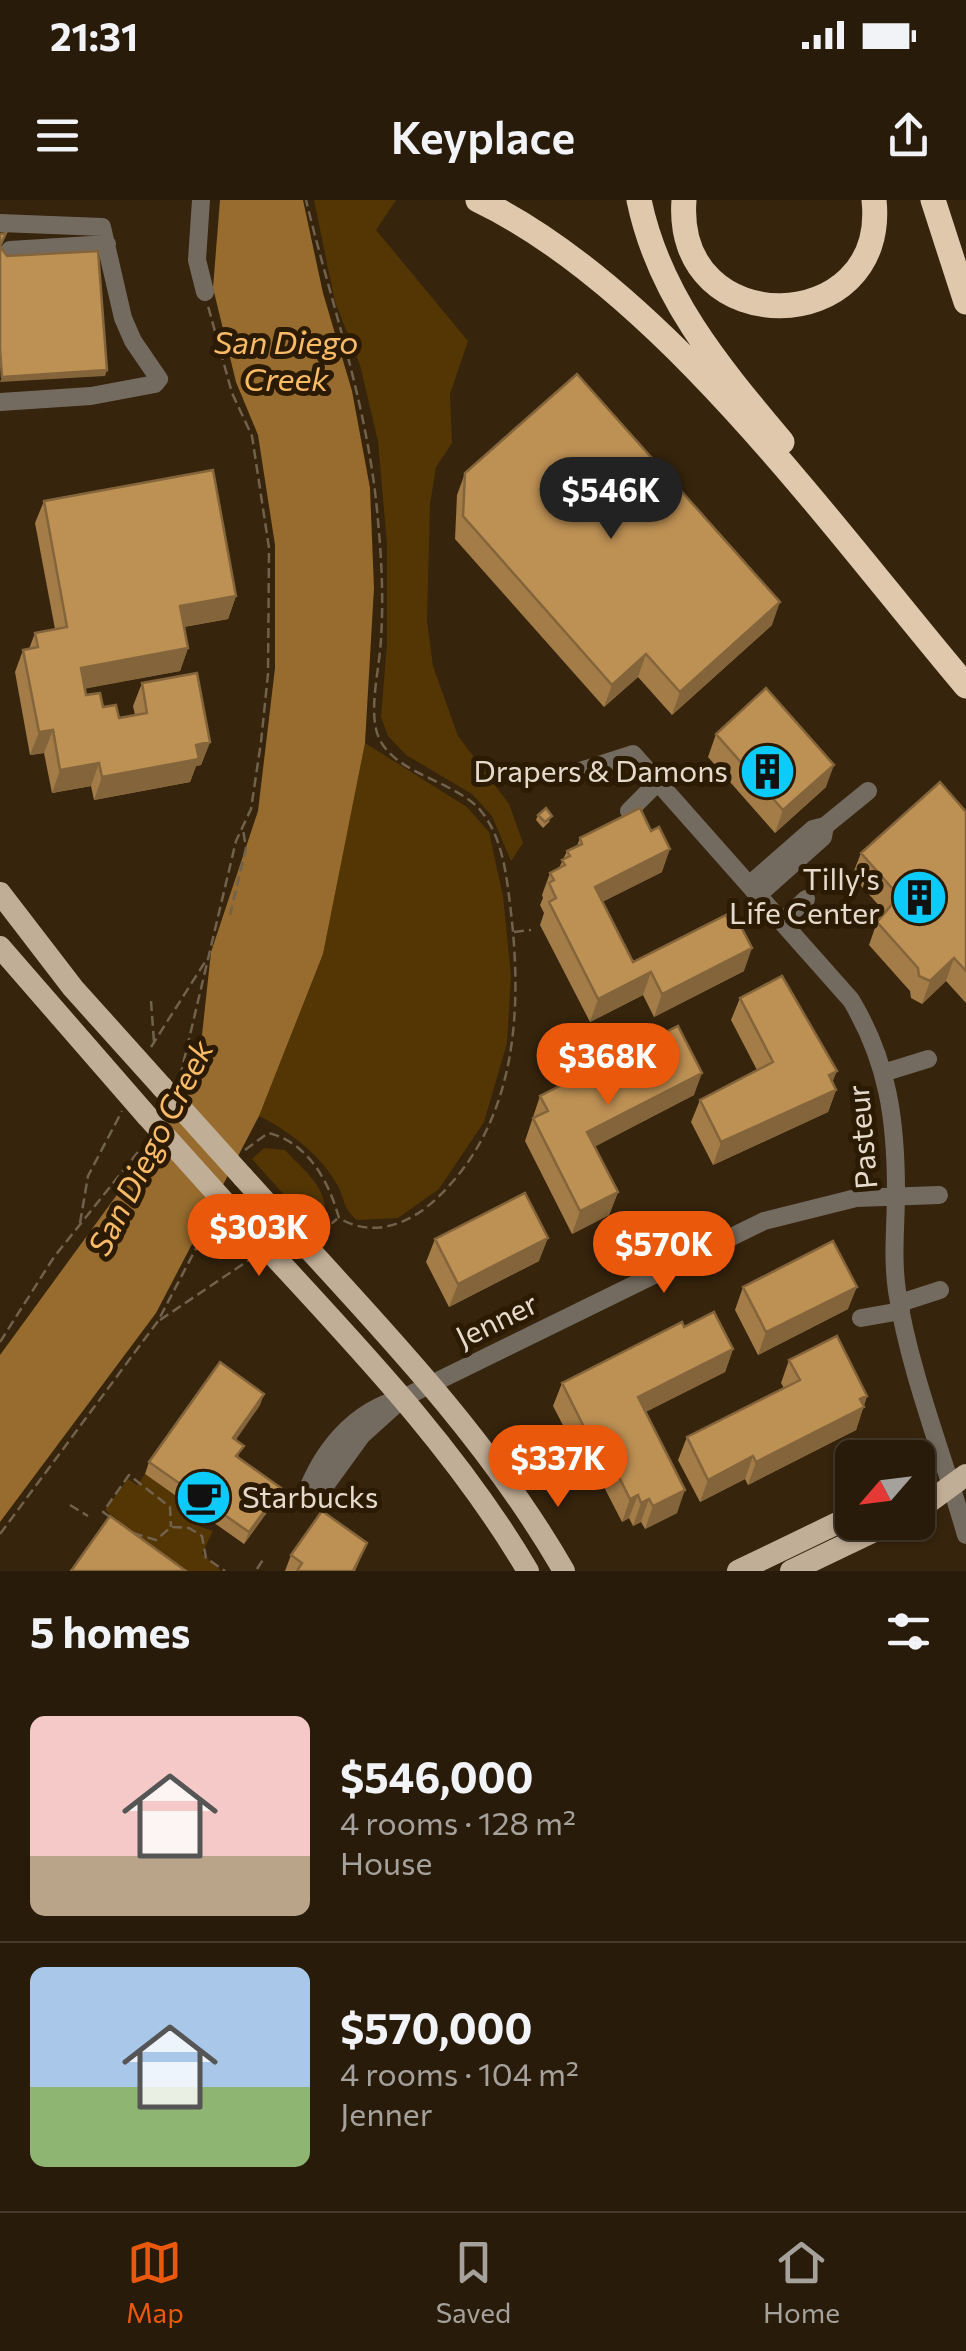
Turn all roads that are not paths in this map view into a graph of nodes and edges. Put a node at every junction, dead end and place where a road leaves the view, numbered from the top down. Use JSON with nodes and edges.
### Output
{"nodes":[{"id":1,"x":201,"y":200,"type":"edge"},
{"id":2,"x":478,"y":200,"type":"edge"},
{"id":3,"x":639,"y":200,"type":"edge"},
{"id":4,"x":684,"y":200,"type":"edge"},
{"id":5,"x":874,"y":200,"type":"edge"},
{"id":6,"x":933,"y":200,"type":"edge"},
{"id":7,"x":0,"y":224,"type":"edge"},
{"id":8,"x":107,"y":244,"type":"junction"},
{"id":9,"x":10,"y":250,"type":"dead end"},
{"id":10,"x":957,"y":252,"type":"edge"},
{"id":11,"x":205,"y":292,"type":"road end"},
{"id":12,"x":966,"y":302,"type":"edge"},
{"id":13,"x":0,"y":402,"type":"edge"},
{"id":14,"x":966,"y":676,"type":"edge"},
{"id":15,"x":966,"y":686,"type":"edge"},
{"id":16,"x":580,"y":770,"type":"dead end"},
{"id":17,"x":658,"y":782,"type":"junction"},
{"id":18,"x":868,"y":791,"type":"dead end"},
{"id":19,"x":629,"y":812,"type":"edge"},
{"id":20,"x":754,"y":890,"type":"junction"},
{"id":21,"x":0,"y":893,"type":"edge"},
{"id":22,"x":806,"y":899,"type":"dead end"},
{"id":23,"x":782,"y":922,"type":"junction"},
{"id":24,"x":0,"y":947,"type":"edge"},
{"id":25,"x":928,"y":1059,"type":"dead end"},
{"id":26,"x":138,"y":1062,"type":"junction"},
{"id":27,"x":886,"y":1072,"type":"junction"},
{"id":28,"x":122,"y":1099,"type":"junction"},
{"id":29,"x":896,"y":1195,"type":"junction"},
{"id":30,"x":939,"y":1195,"type":"dead end"},
{"id":31,"x":940,"y":1290,"type":"dead end"},
{"id":32,"x":900,"y":1307,"type":"junction"},
{"id":33,"x":861,"y":1318,"type":"dead end"},
{"id":34,"x":429,"y":1385,"type":"junction"},
{"id":35,"x":403,"y":1398,"type":"junction"},
{"id":36,"x":958,"y":1479,"type":"edge"},
{"id":37,"x":935,"y":1497,"type":"edge"},
{"id":38,"x":835,"y":1524,"type":"edge"},
{"id":39,"x":966,"y":1535,"type":"edge"},
{"id":40,"x":855,"y":1540,"type":"edge"},
{"id":41,"x":528,"y":1571,"type":"edge"},
{"id":42,"x":564,"y":1571,"type":"edge"},
{"id":43,"x":738,"y":1571,"type":"edge"},
{"id":44,"x":790,"y":1571,"type":"edge"}],
"edges":[{"from":1,"to":11,"type":"street"},
{"from":2,"to":15,"type":"highway"},
{"from":3,"to":14,"type":"highway"},
{"from":4,"to":5,"type":"highway"},
{"from":6,"to":10,"type":"highway"},
{"from":7,"to":8,"type":"street"},
{"from":8,"to":9,"type":"street"},
{"from":8,"to":13,"type":"street"},
{"from":10,"to":12,"type":"highway"},
{"from":16,"to":17,"type":"street","name":"Pasteur"},
{"from":17,"to":19,"type":"street"},
{"from":17,"to":20,"type":"street","name":"Pasteur"},
{"from":18,"to":20,"type":"street"},
{"from":20,"to":23,"type":"street","name":"Pasteur"},
{"from":21,"to":26,"type":"main road"},
{"from":22,"to":23,"type":"street"},
{"from":23,"to":27,"type":"street","name":"Pasteur"},
{"from":24,"to":28,"type":"main road"},
{"from":25,"to":27,"type":"street"},
{"from":26,"to":28,"type":"street"},
{"from":26,"to":34,"type":"main road","bridge":true},
{"from":27,"to":29,"type":"street","name":"Pasteur"},
{"from":28,"to":35,"type":"main road","bridge":true},
{"from":29,"to":30,"type":"street","name":"Jenner"},
{"from":29,"to":32,"type":"street","name":"Pasteur"},
{"from":29,"to":34,"type":"street","name":"Jenner"},
{"from":31,"to":32,"type":"street"},
{"from":32,"to":33,"type":"street"},
{"from":32,"to":36,"type":"street","name":"Pasteur"},
{"from":34,"to":35,"type":"street","name":"Jenner"},
{"from":34,"to":42,"type":"main road"},
{"from":35,"to":35,"type":"street"},
{"from":35,"to":41,"type":"main road"},
{"from":36,"to":37,"type":"main road"},
{"from":36,"to":39,"type":"street","name":"Pasteur"},
{"from":38,"to":43,"type":"main road"},
{"from":40,"to":44,"type":"main road"}]}
